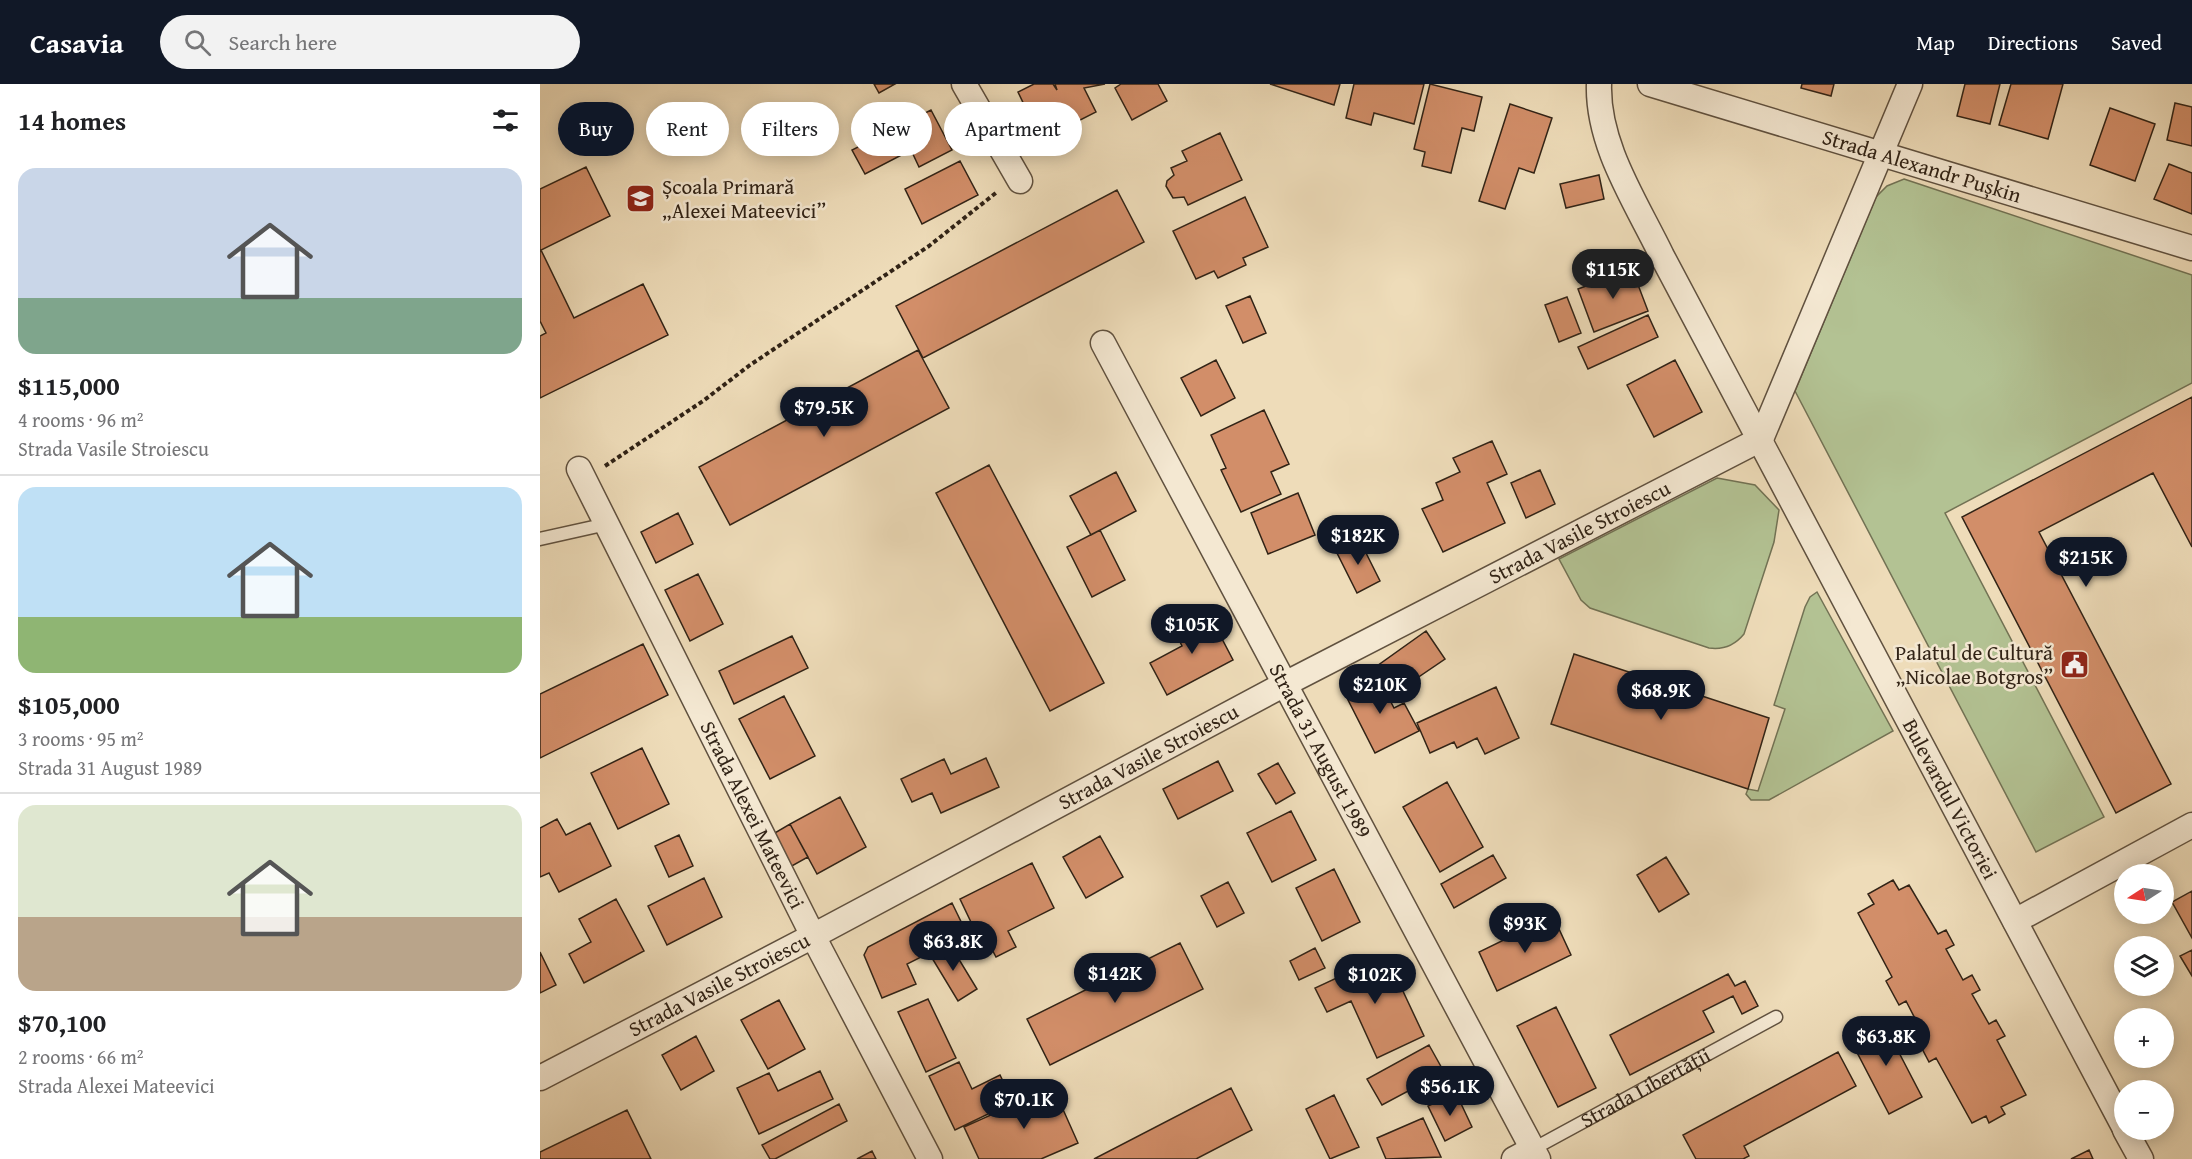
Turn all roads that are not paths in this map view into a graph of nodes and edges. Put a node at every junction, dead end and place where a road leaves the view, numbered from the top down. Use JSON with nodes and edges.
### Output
{"nodes":[{"id":1,"x":964,"y":84,"type":"edge"},
{"id":2,"x":1599,"y":84,"type":"edge"},
{"id":3,"x":1650,"y":84,"type":"edge"},
{"id":4,"x":1910,"y":84,"type":"edge"},
{"id":5,"x":1880,"y":156,"type":"junction"},
{"id":6,"x":1018,"y":179,"type":"road end"},
{"id":7,"x":2192,"y":248,"type":"edge"},
{"id":8,"x":1103,"y":343,"type":"dead end"},
{"id":9,"x":1761,"y":439,"type":"junction"},
{"id":10,"x":581,"y":475,"type":"road end"},
{"id":11,"x":607,"y":524,"type":"junction"},
{"id":12,"x":540,"y":539,"type":"edge"},
{"id":13,"x":1283,"y":685,"type":"junction"},
{"id":14,"x":2192,"y":825,"type":"edge"},
{"id":15,"x":2014,"y":921,"type":"junction"},
{"id":16,"x":813,"y":936,"type":"junction"},
{"id":17,"x":1776,"y":1017,"type":"dead end"},
{"id":18,"x":540,"y":1078,"type":"edge"},
{"id":19,"x":2114,"y":1107,"type":"edge"},
{"id":20,"x":2131,"y":1140,"type":"edge"},
{"id":21,"x":1528,"y":1156,"type":"edge"},
{"id":22,"x":930,"y":1159,"type":"edge"},
{"id":23,"x":2141,"y":1159,"type":"edge"}],
"edges":[{"from":1,"to":6,"type":"street"},
{"from":2,"to":9,"type":"street","name":"Bulevardul Victoriei"},
{"from":3,"to":5,"type":"street","name":"Strada Alexandr Pușkin"},
{"from":4,"to":5,"type":"street"},
{"from":5,"to":7,"type":"street","name":"Strada Alexandr Pușkin"},
{"from":5,"to":9,"type":"street"},
{"from":8,"to":13,"type":"street","name":"Strada 31 August 1989"},
{"from":9,"to":13,"type":"street","name":"Strada Vasile Stroiescu"},
{"from":9,"to":15,"type":"street","name":"Bulevardul Victoriei"},
{"from":10,"to":11,"type":"street","name":"Strada Alexei Mateevici"},
{"from":11,"to":12,"type":"lane"},
{"from":11,"to":16,"type":"street","name":"Strada Alexei Mateevici"},
{"from":13,"to":16,"type":"street","name":"Strada Vasile Stroiescu"},
{"from":13,"to":21,"type":"street","name":"Strada 31 August 1989"},
{"from":14,"to":15,"type":"street"},
{"from":15,"to":19,"type":"street","name":"Bulevardul Victoriei"},
{"from":16,"to":18,"type":"street","name":"Strada Vasile Stroiescu"},
{"from":16,"to":22,"type":"street","name":"Strada Alexei Mateevici"},
{"from":17,"to":21,"type":"lane","name":"Strada Libertății"},
{"from":20,"to":23,"type":"street","name":"Bulevardul Victoriei"}]}
